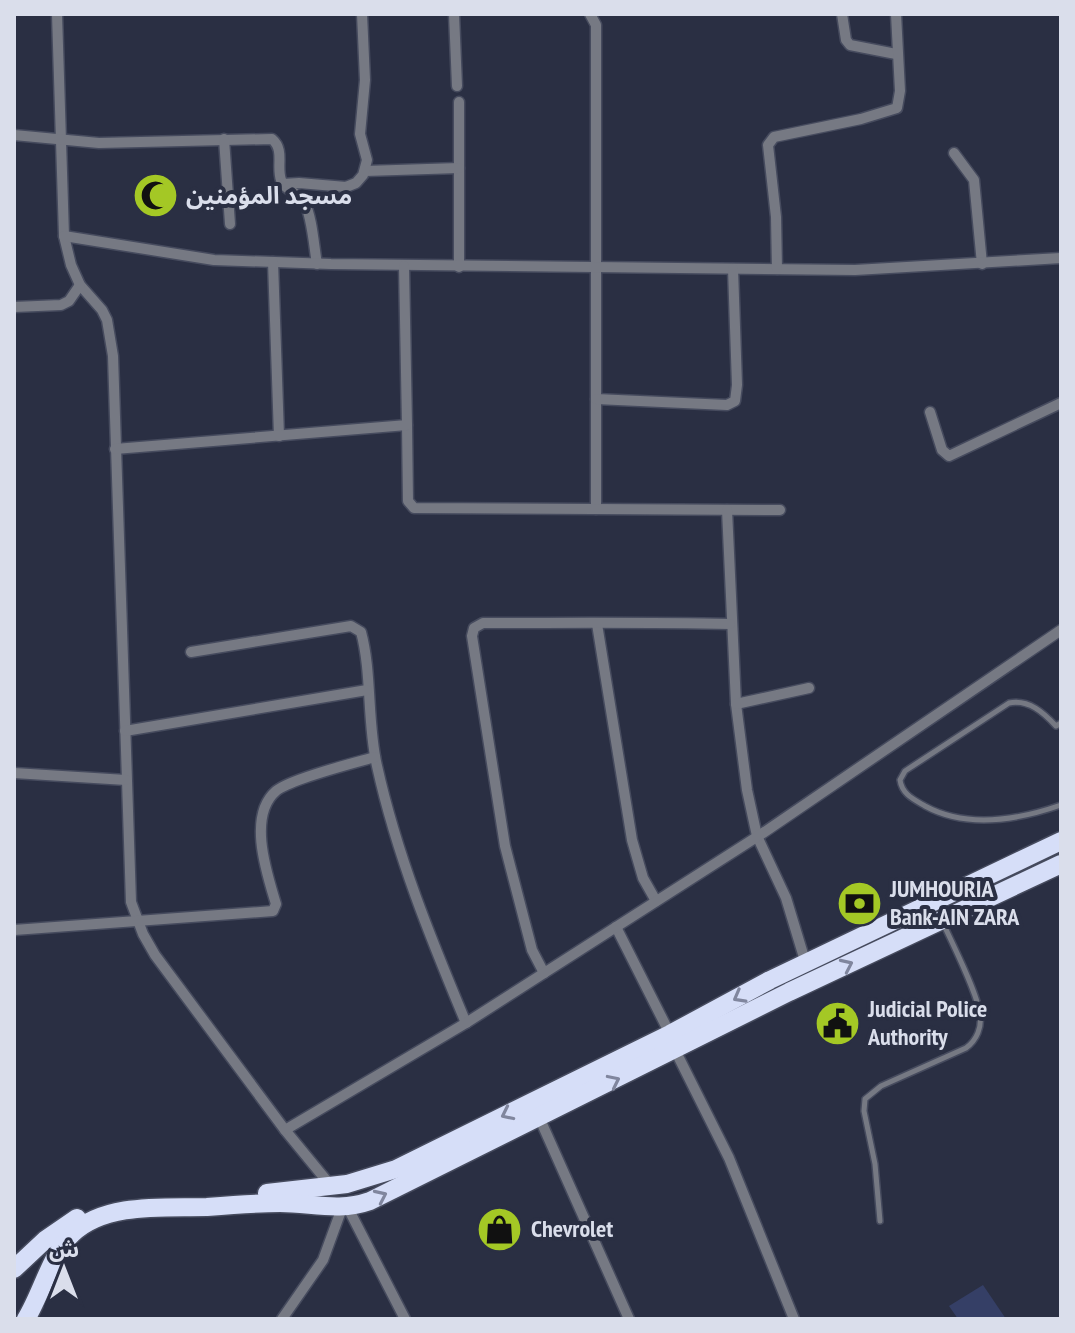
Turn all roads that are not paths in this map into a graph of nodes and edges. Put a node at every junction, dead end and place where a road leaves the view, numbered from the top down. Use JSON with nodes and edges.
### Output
{"nodes":[{"id":1,"x":57,"y":14,"type":"edge"},
{"id":2,"x":362,"y":14,"type":"edge"},
{"id":3,"x":454,"y":14,"type":"edge"},
{"id":4,"x":590,"y":14,"type":"edge"},
{"id":5,"x":842,"y":14,"type":"edge"},
{"id":6,"x":896,"y":14,"type":"edge"},
{"id":7,"x":896,"y":54,"type":"junction"},
{"id":8,"x":457,"y":86,"type":"dead end"},
{"id":9,"x":459,"y":102,"type":"dead end"},
{"id":10,"x":14,"y":135,"type":"edge"},
{"id":11,"x":224,"y":139,"type":"junction"},
{"id":12,"x":61,"y":140,"type":"junction"},
{"id":13,"x":954,"y":153,"type":"dead end"},
{"id":14,"x":459,"y":168,"type":"junction"},
{"id":15,"x":365,"y":171,"type":"junction"},
{"id":16,"x":283,"y":184,"type":"junction"},
{"id":17,"x":230,"y":224,"type":"dead end"},
{"id":18,"x":64,"y":236,"type":"junction"},
{"id":19,"x":1061,"y":258,"type":"edge"},
{"id":20,"x":273,"y":262,"type":"junction"},
{"id":21,"x":317,"y":264,"type":"junction"},
{"id":22,"x":982,"y":264,"type":"junction"},
{"id":23,"x":404,"y":266,"type":"junction"},
{"id":24,"x":459,"y":267,"type":"junction"},
{"id":25,"x":596,"y":269,"type":"junction"},
{"id":26,"x":733,"y":269,"type":"junction"},
{"id":27,"x":777,"y":269,"type":"junction"},
{"id":28,"x":80,"y":285,"type":"junction"},
{"id":29,"x":14,"y":307,"type":"edge"},
{"id":30,"x":596,"y":399,"type":"junction"},
{"id":31,"x":1061,"y":403,"type":"edge"},
{"id":32,"x":930,"y":412,"type":"dead end"},
{"id":33,"x":407,"y":425,"type":"junction"},
{"id":34,"x":279,"y":436,"type":"junction"},
{"id":35,"x":115,"y":449,"type":"junction"},
{"id":36,"x":596,"y":509,"type":"junction"},
{"id":37,"x":727,"y":510,"type":"junction"},
{"id":38,"x":780,"y":510,"type":"dead end"},
{"id":39,"x":597,"y":624,"type":"junction"},
{"id":40,"x":730,"y":624,"type":"junction"},
{"id":41,"x":1058,"y":637,"type":"edge"},
{"id":42,"x":191,"y":652,"type":"dead end"},
{"id":43,"x":809,"y":688,"type":"dead end"},
{"id":44,"x":367,"y":690,"type":"junction"},
{"id":45,"x":736,"y":704,"type":"junction"},
{"id":46,"x":1061,"y":723,"type":"edge"},
{"id":47,"x":125,"y":731,"type":"junction"},
{"id":48,"x":375,"y":757,"type":"junction"},
{"id":49,"x":14,"y":773,"type":"edge"},
{"id":50,"x":126,"y":780,"type":"junction"},
{"id":51,"x":1061,"y":805,"type":"edge"},
{"id":52,"x":757,"y":836,"type":"junction"},
{"id":53,"x":1061,"y":841,"type":"edge"},
{"id":54,"x":1061,"y":864,"type":"edge"},
{"id":55,"x":656,"y":901,"type":"junction"},
{"id":56,"x":137,"y":920,"type":"junction"},
{"id":57,"x":942,"y":921,"type":"junction"},
{"id":58,"x":616,"y":927,"type":"junction"},
{"id":59,"x":14,"y":930,"type":"edge"},
{"id":60,"x":806,"y":962,"type":"junction"},
{"id":61,"x":544,"y":973,"type":"junction"},
{"id":62,"x":812,"y":981,"type":"junction"},
{"id":63,"x":466,"y":1023,"type":"junction"},
{"id":64,"x":673,"y":1042,"type":"junction"},
{"id":65,"x":539,"y":1117,"type":"junction"},
{"id":66,"x":285,"y":1130,"type":"junction"},
{"id":67,"x":331,"y":1186,"type":"junction"},
{"id":68,"x":345,"y":1208,"type":"junction"},
{"id":69,"x":880,"y":1221,"type":"dead end"},
{"id":70,"x":14,"y":1269,"type":"edge"},
{"id":71,"x":292,"y":1314,"type":"edge"},
{"id":72,"x":26,"y":1319,"type":"edge"},
{"id":73,"x":282,"y":1319,"type":"edge"},
{"id":74,"x":405,"y":1319,"type":"edge"},
{"id":75,"x":629,"y":1319,"type":"edge"},
{"id":76,"x":794,"y":1319,"type":"edge"}],
"edges":[{"from":1,"to":12,"type":"street"},
{"from":2,"to":15,"type":"street"},
{"from":3,"to":8,"type":"street"},
{"from":4,"to":25,"type":"street"},
{"from":5,"to":7,"type":"street"},
{"from":6,"to":7,"type":"street"},
{"from":7,"to":27,"type":"street"},
{"from":9,"to":14,"type":"street"},
{"from":10,"to":12,"type":"street"},
{"from":11,"to":12,"type":"street"},
{"from":11,"to":16,"type":"street"},
{"from":11,"to":17,"type":"street"},
{"from":12,"to":18,"type":"street"},
{"from":13,"to":22,"type":"street"},
{"from":14,"to":15,"type":"street"},
{"from":14,"to":24,"type":"street"},
{"from":15,"to":16,"type":"street"},
{"from":16,"to":21,"type":"street"},
{"from":18,"to":20,"type":"street"},
{"from":18,"to":28,"type":"street"},
{"from":19,"to":22,"type":"street"},
{"from":20,"to":21,"type":"street"},
{"from":20,"to":34,"type":"street"},
{"from":21,"to":23,"type":"street"},
{"from":22,"to":27,"type":"street"},
{"from":23,"to":24,"type":"street"},
{"from":23,"to":33,"type":"street"},
{"from":24,"to":25,"type":"street"},
{"from":25,"to":26,"type":"street"},
{"from":25,"to":30,"type":"street"},
{"from":26,"to":27,"type":"street"},
{"from":26,"to":30,"type":"street"},
{"from":28,"to":29,"type":"street"},
{"from":28,"to":35,"type":"street"},
{"from":30,"to":36,"type":"street"},
{"from":31,"to":32,"type":"street"},
{"from":33,"to":34,"type":"street"},
{"from":33,"to":36,"type":"street"},
{"from":34,"to":35,"type":"street"},
{"from":35,"to":47,"type":"street"},
{"from":36,"to":37,"type":"street"},
{"from":37,"to":38,"type":"street"},
{"from":37,"to":40,"type":"street"},
{"from":39,"to":40,"type":"street"},
{"from":39,"to":55,"type":"street"},
{"from":39,"to":61,"type":"street"},
{"from":40,"to":45,"type":"street"},
{"from":41,"to":52,"type":"street"},
{"from":42,"to":44,"type":"street"},
{"from":43,"to":45,"type":"street"},
{"from":44,"to":47,"type":"street"},
{"from":44,"to":48,"type":"street"},
{"from":45,"to":52,"type":"street"},
{"from":46,"to":51,"type":"lane"},
{"from":47,"to":50,"type":"street"},
{"from":48,"to":56,"type":"street"},
{"from":48,"to":63,"type":"street"},
{"from":49,"to":50,"type":"street"},
{"from":50,"to":56,"type":"street"},
{"from":52,"to":55,"type":"street"},
{"from":52,"to":60,"type":"street"},
{"from":53,"to":60,"type":"highway"},
{"from":54,"to":57,"type":"highway"},
{"from":55,"to":58,"type":"street"},
{"from":56,"to":59,"type":"street"},
{"from":56,"to":66,"type":"street"},
{"from":62,"to":57,"type":"highway","one_way":true},
{"from":57,"to":69,"type":"lane"},
{"from":58,"to":61,"type":"street"},
{"from":58,"to":64,"type":"street"},
{"from":60,"to":62,"type":"street"},
{"from":60,"to":64,"type":"highway","one_way":true},
{"from":61,"to":63,"type":"street"},
{"from":62,"to":64,"type":"highway"},
{"from":63,"to":66,"type":"street"},
{"from":65,"to":64,"type":"highway","one_way":true},
{"from":64,"to":67,"type":"highway","one_way":true},
{"from":64,"to":76,"type":"street"},
{"from":68,"to":65,"type":"highway","one_way":true},
{"from":65,"to":75,"type":"street"},
{"from":66,"to":67,"type":"street"},
{"from":67,"to":70,"type":"highway"},
{"from":68,"to":71,"type":"street"},
{"from":68,"to":72,"type":"highway"},
{"from":68,"to":74,"type":"street"},
{"from":71,"to":73,"type":"street"}]}
